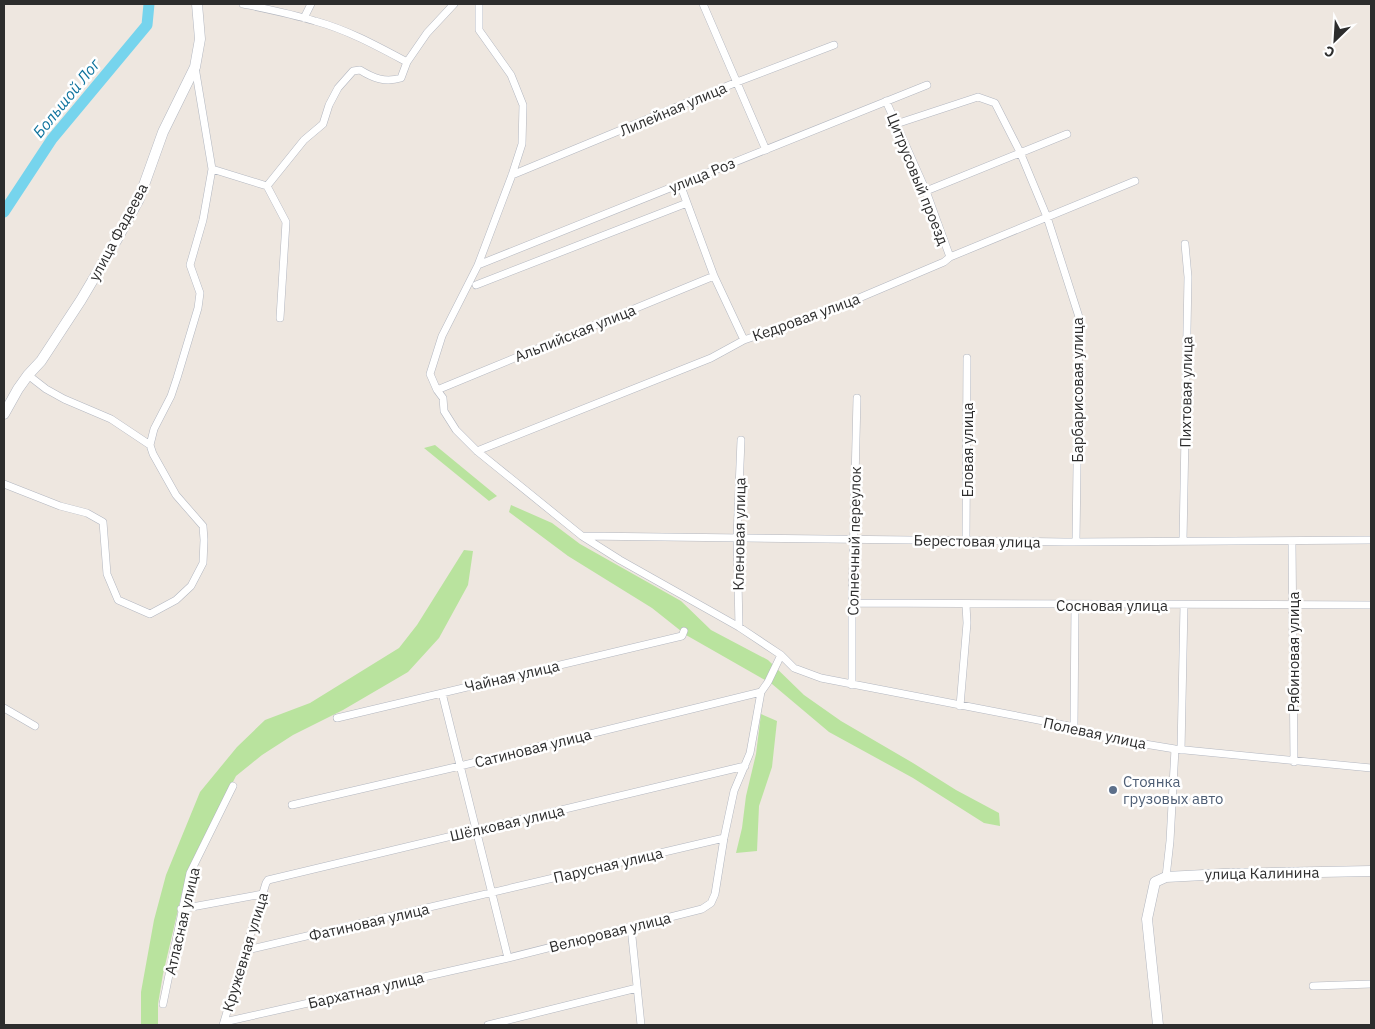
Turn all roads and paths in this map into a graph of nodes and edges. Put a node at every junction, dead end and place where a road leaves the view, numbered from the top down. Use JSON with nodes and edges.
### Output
{"nodes":[{"id":1,"x":197,"y":4,"type":"edge"},
{"id":2,"x":243,"y":4,"type":"edge"},
{"id":3,"x":311,"y":4,"type":"edge"},
{"id":4,"x":454,"y":4,"type":"edge"},
{"id":5,"x":479,"y":4,"type":"edge"},
{"id":6,"x":703,"y":4,"type":"edge"},
{"id":7,"x":304,"y":18,"type":"junction"},
{"id":8,"x":834,"y":45,"type":"dead end"},
{"id":9,"x":407,"y":62,"type":"junction"},
{"id":10,"x":195,"y":67,"type":"junction"},
{"id":11,"x":737,"y":82,"type":"junction"},
{"id":12,"x":927,"y":85,"type":"dead end"},
{"id":13,"x":886,"y":101,"type":"junction"},
{"id":14,"x":896,"y":124,"type":"junction"},
{"id":15,"x":1067,"y":134,"type":"dead end"},
{"id":16,"x":766,"y":150,"type":"junction"},
{"id":17,"x":1020,"y":152,"type":"junction"},
{"id":18,"x":212,"y":169,"type":"junction"},
{"id":19,"x":512,"y":175,"type":"junction"},
{"id":20,"x":1135,"y":182,"type":"dead end"},
{"id":21,"x":680,"y":184,"type":"junction"},
{"id":22,"x":267,"y":186,"type":"junction"},
{"id":23,"x":926,"y":191,"type":"junction"},
{"id":24,"x":687,"y":203,"type":"junction"},
{"id":25,"x":1047,"y":217,"type":"junction"},
{"id":26,"x":1185,"y":244,"type":"dead end"},
{"id":27,"x":950,"y":257,"type":"junction"},
{"id":28,"x":478,"y":265,"type":"junction"},
{"id":29,"x":714,"y":276,"type":"junction"},
{"id":30,"x":476,"y":285,"type":"dead end"},
{"id":31,"x":280,"y":318,"type":"dead end"},
{"id":32,"x":744,"y":340,"type":"junction"},
{"id":33,"x":967,"y":358,"type":"dead end"},
{"id":34,"x":28,"y":375,"type":"junction"},
{"id":35,"x":437,"y":390,"type":"junction"},
{"id":36,"x":857,"y":398,"type":"dead end"},
{"id":37,"x":4,"y":414,"type":"edge"},
{"id":38,"x":741,"y":440,"type":"dead end"},
{"id":39,"x":150,"y":445,"type":"junction"},
{"id":40,"x":477,"y":451,"type":"junction"},
{"id":41,"x":4,"y":484,"type":"edge"},
{"id":42,"x":582,"y":536,"type":"junction"},
{"id":43,"x":737,"y":537,"type":"junction"},
{"id":44,"x":853,"y":540,"type":"junction"},
{"id":45,"x":1371,"y":540,"type":"edge"},
{"id":46,"x":966,"y":541,"type":"junction"},
{"id":47,"x":1183,"y":541,"type":"junction"},
{"id":48,"x":1076,"y":542,"type":"junction"},
{"id":49,"x":1292,"y":542,"type":"junction"},
{"id":50,"x":852,"y":603,"type":"junction"},
{"id":51,"x":1184,"y":604,"type":"junction"},
{"id":52,"x":966,"y":605,"type":"junction"},
{"id":53,"x":1075,"y":605,"type":"junction"},
{"id":54,"x":1293,"y":605,"type":"junction"},
{"id":55,"x":1371,"y":605,"type":"edge"},
{"id":56,"x":739,"y":627,"type":"junction"},
{"id":57,"x":684,"y":631,"type":"dead end"},
{"id":58,"x":781,"y":655,"type":"junction"},
{"id":59,"x":852,"y":685,"type":"junction"},
{"id":60,"x":761,"y":692,"type":"junction"},
{"id":61,"x":442,"y":693,"type":"junction"},
{"id":62,"x":960,"y":706,"type":"junction"},
{"id":63,"x":4,"y":708,"type":"edge"},
{"id":64,"x":337,"y":718,"type":"dead end"},
{"id":65,"x":35,"y":726,"type":"dead end"},
{"id":66,"x":1074,"y":727,"type":"junction"},
{"id":67,"x":1178,"y":750,"type":"junction"},
{"id":68,"x":1294,"y":762,"type":"junction"},
{"id":69,"x":460,"y":766,"type":"junction"},
{"id":70,"x":745,"y":766,"type":"junction"},
{"id":71,"x":1371,"y":768,"type":"edge"},
{"id":72,"x":234,"y":786,"type":"dead end"},
{"id":73,"x":292,"y":805,"type":"dead end"},
{"id":74,"x":476,"y":831,"type":"junction"},
{"id":75,"x":724,"y":838,"type":"junction"},
{"id":76,"x":1371,"y":871,"type":"edge"},
{"id":77,"x":1166,"y":877,"type":"junction"},
{"id":78,"x":268,"y":880,"type":"joint"},
{"id":79,"x":492,"y":893,"type":"junction"},
{"id":80,"x":263,"y":894,"type":"junction"},
{"id":81,"x":182,"y":908,"type":"junction"},
{"id":82,"x":631,"y":927,"type":"junction"},
{"id":83,"x":247,"y":950,"type":"junction"},
{"id":84,"x":508,"y":958,"type":"junction"},
{"id":85,"x":1371,"y":984,"type":"edge"},
{"id":86,"x":1313,"y":986,"type":"dead end"},
{"id":87,"x":637,"y":988,"type":"junction"},
{"id":88,"x":163,"y":1004,"type":"dead end"},
{"id":89,"x":224,"y":1024,"type":"edge"},
{"id":90,"x":488,"y":1025,"type":"edge"},
{"id":91,"x":641,"y":1025,"type":"edge"},
{"id":92,"x":1158,"y":1025,"type":"edge"}],
"edges":[{"from":1,"to":10,"type":"street","name":"улица Фадеева"},
{"from":2,"to":7,"type":"street"},
{"from":3,"to":7,"type":"street"},
{"from":4,"to":9,"type":"street"},
{"from":5,"to":19,"type":"street","name":"Полевая улица"},
{"from":6,"to":11,"type":"street"},
{"from":7,"to":9,"type":"street"},
{"from":8,"to":11,"type":"street","name":"Лилейная улица"},
{"from":9,"to":22,"type":"street"},
{"from":10,"to":18,"type":"street"},
{"from":10,"to":34,"type":"street","name":"улица Фадеева"},
{"from":11,"to":16,"type":"street"},
{"from":11,"to":19,"type":"street","name":"Лилейная улица"},
{"from":12,"to":13,"type":"street","name":"улица Роз"},
{"from":13,"to":14,"type":"street","name":"Цитрусовый проезд"},
{"from":13,"to":16,"type":"street","name":"улица Роз"},
{"from":14,"to":17,"type":"street","name":"Барбарисовая улица"},
{"from":14,"to":23,"type":"street","name":"Цитрусовый проезд"},
{"from":15,"to":17,"type":"street"},
{"from":16,"to":21,"type":"street","name":"улица Роз"},
{"from":17,"to":23,"type":"street"},
{"from":17,"to":25,"type":"street","name":"Барбарисовая улица"},
{"from":18,"to":22,"type":"street"},
{"from":18,"to":39,"type":"street"},
{"from":19,"to":28,"type":"street","name":"Полевая улица"},
{"from":20,"to":25,"type":"street","name":"Кедровая улица"},
{"from":21,"to":24,"type":"street"},
{"from":21,"to":28,"type":"street","name":"улица Роз"},
{"from":22,"to":31,"type":"street"},
{"from":23,"to":27,"type":"street","name":"Цитрусовый проезд"},
{"from":24,"to":29,"type":"street"},
{"from":24,"to":30,"type":"street","name":"улица Роз"},
{"from":25,"to":27,"type":"street","name":"Кедровая улица"},
{"from":25,"to":48,"type":"street","name":"Барбарисовая улица"},
{"from":26,"to":47,"type":"street","name":"Пихтовая улица"},
{"from":27,"to":32,"type":"street","name":"Кедровая улица"},
{"from":28,"to":35,"type":"street","name":"Полевая улица"},
{"from":29,"to":32,"type":"street"},
{"from":29,"to":35,"type":"street","name":"Альпийская улица"},
{"from":32,"to":40,"type":"street","name":"Кедровая улица"},
{"from":33,"to":46,"type":"street","name":"Еловая улица"},
{"from":34,"to":37,"type":"street","name":"улица Фадеева"},
{"from":34,"to":39,"type":"street"},
{"from":35,"to":40,"type":"street","name":"Полевая улица"},
{"from":36,"to":44,"type":"street","name":"Солнечный переулок"},
{"from":38,"to":43,"type":"street","name":"Кленовая улица"},
{"from":39,"to":41,"type":"street"},
{"from":40,"to":42,"type":"street","name":"Полевая улица"},
{"from":42,"to":43,"type":"street","name":"Берестовая улица"},
{"from":42,"to":56,"type":"street","name":"Полевая улица"},
{"from":43,"to":44,"type":"street","name":"Берестовая улица"},
{"from":43,"to":56,"type":"street","name":"Кленовая улица"},
{"from":44,"to":46,"type":"street","name":"Берестовая улица"},
{"from":44,"to":50,"type":"street","name":"Солнечный переулок"},
{"from":45,"to":49,"type":"street","name":"Берестовая улица"},
{"from":46,"to":48,"type":"street","name":"Берестовая улица"},
{"from":47,"to":48,"type":"street","name":"Берестовая улица"},
{"from":47,"to":49,"type":"street","name":"Берестовая улица"},
{"from":49,"to":54,"type":"street","name":"Рябиновая улица"},
{"from":50,"to":52,"type":"street","name":"Сосновая улица"},
{"from":50,"to":59,"type":"street","name":"Солнечный переулок"},
{"from":51,"to":53,"type":"street","name":"Сосновая улица"},
{"from":51,"to":54,"type":"street","name":"Сосновая улица"},
{"from":51,"to":67,"type":"street"},
{"from":52,"to":53,"type":"street","name":"Сосновая улица"},
{"from":52,"to":62,"type":"street"},
{"from":53,"to":66,"type":"street"},
{"from":54,"to":55,"type":"street","name":"Сосновая улица"},
{"from":54,"to":68,"type":"street","name":"Рябиновая улица"},
{"from":56,"to":58,"type":"street","name":"Полевая улица"},
{"from":57,"to":61,"type":"street","name":"Чайная улица"},
{"from":58,"to":59,"type":"street","name":"Полевая улица"},
{"from":58,"to":60,"type":"street"},
{"from":59,"to":62,"type":"street","name":"Полевая улица"},
{"from":60,"to":69,"type":"street","name":"Сатиновая улица"},
{"from":60,"to":70,"type":"street"},
{"from":61,"to":64,"type":"street","name":"Чайная улица"},
{"from":61,"to":69,"type":"street"},
{"from":62,"to":66,"type":"street","name":"Полевая улица"},
{"from":63,"to":65,"type":"street"},
{"from":66,"to":67,"type":"street","name":"Полевая улица"},
{"from":67,"to":68,"type":"street","name":"Полевая улица"},
{"from":67,"to":77,"type":"street"},
{"from":68,"to":71,"type":"street","name":"Полевая улица"},
{"from":69,"to":73,"type":"street","name":"Сатиновая улица"},
{"from":69,"to":74,"type":"street"},
{"from":70,"to":74,"type":"street","name":"Шёлковая улица"},
{"from":70,"to":75,"type":"street"},
{"from":72,"to":81,"type":"street","name":"Атласная улица"},
{"from":74,"to":78,"type":"street","name":"Шёлковая улица"},
{"from":74,"to":79,"type":"street"},
{"from":75,"to":79,"type":"street","name":"Парусная улица"},
{"from":75,"to":82,"type":"street","name":"Велюровая улица"},
{"from":76,"to":77,"type":"street","name":"улица Калинина"},
{"from":77,"to":92,"type":"street","name":"улица Калинина"},
{"from":78,"to":80,"type":"street","name":"Кружевная улица"},
{"from":79,"to":83,"type":"street","name":"Фатиновая улица"},
{"from":79,"to":84,"type":"street"},
{"from":80,"to":81,"type":"street"},
{"from":80,"to":83,"type":"street","name":"Кружевная улица"},
{"from":81,"to":88,"type":"street","name":"Атласная улица"},
{"from":82,"to":84,"type":"street","name":"Велюровая улица"},
{"from":82,"to":87,"type":"street"},
{"from":83,"to":89,"type":"street","name":"Кружевная улица"},
{"from":84,"to":89,"type":"street","name":"Бархатная улица"},
{"from":85,"to":86,"type":"street"},
{"from":87,"to":90,"type":"street"},
{"from":87,"to":91,"type":"street"}]}
